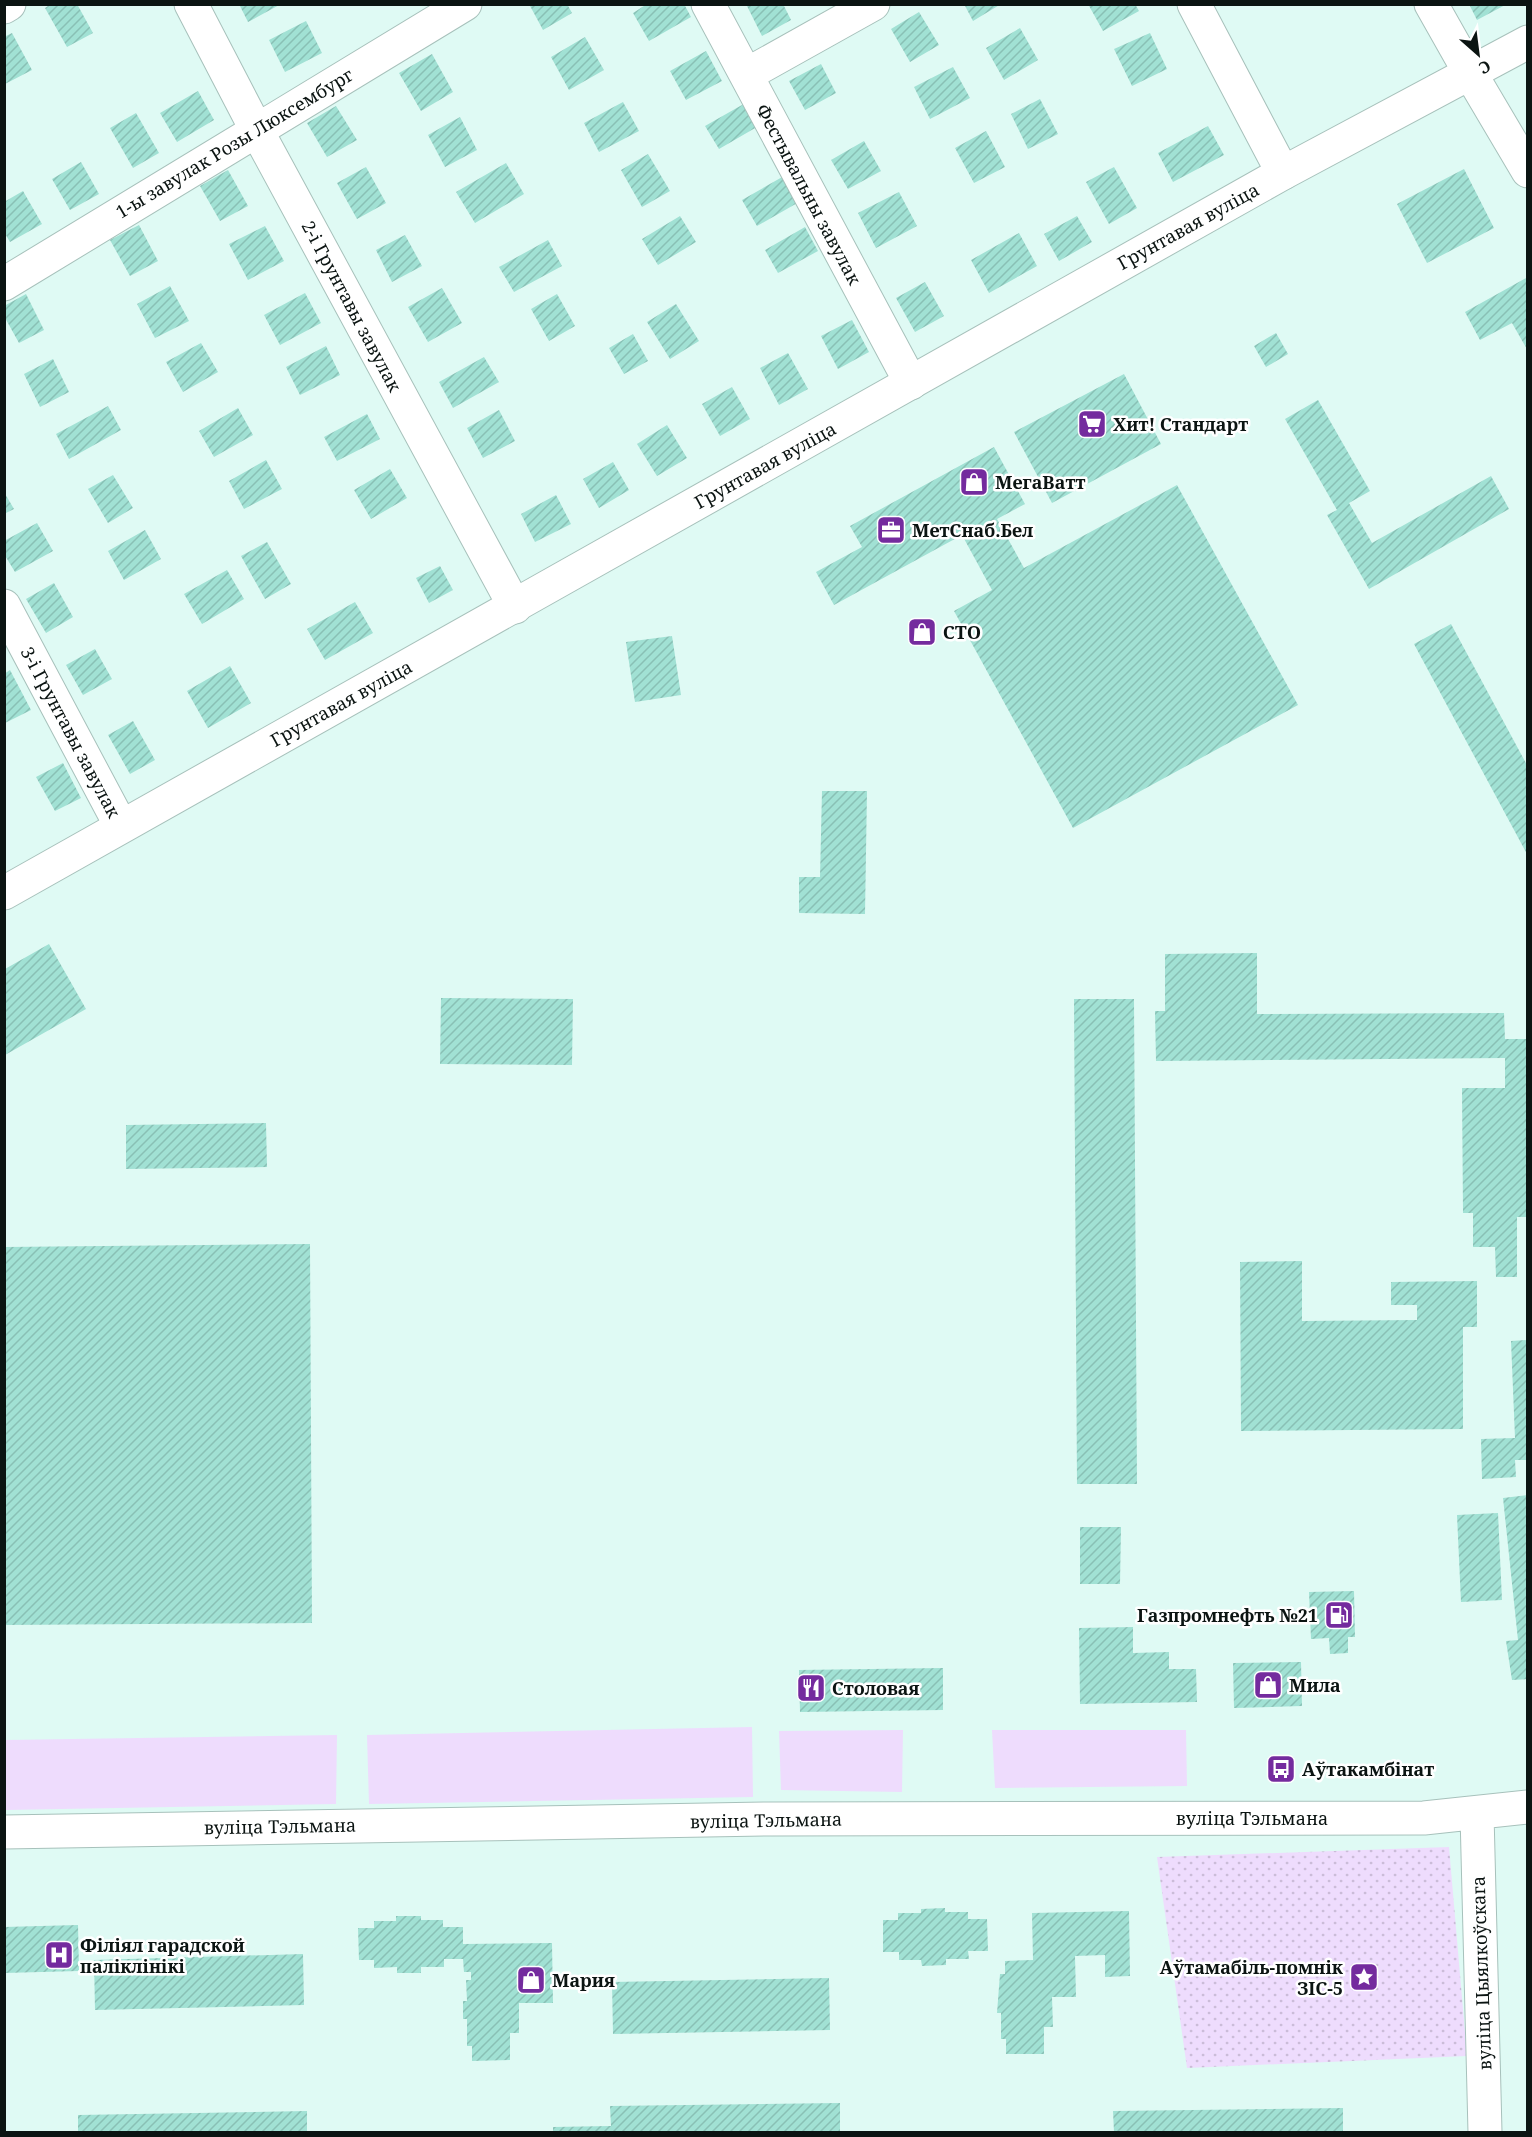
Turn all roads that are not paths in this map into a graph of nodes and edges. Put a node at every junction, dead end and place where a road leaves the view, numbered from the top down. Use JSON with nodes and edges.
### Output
{"nodes":[{"id":1,"x":9,"y":4,"type":"edge"},
{"id":2,"x":191,"y":4,"type":"edge"},
{"id":3,"x":465,"y":4,"type":"edge"},
{"id":4,"x":708,"y":4,"type":"edge"},
{"id":5,"x":873,"y":4,"type":"edge"},
{"id":6,"x":1194,"y":4,"type":"edge"},
{"id":7,"x":1431,"y":4,"type":"edge"},
{"id":8,"x":4,"y":7,"type":"edge"},
{"id":9,"x":1527,"y":42,"type":"edge"},
{"id":10,"x":1470,"y":73,"type":"junction"},
{"id":11,"x":746,"y":75,"type":"junction"},
{"id":12,"x":256,"y":129,"type":"junction"},
{"id":13,"x":1527,"y":171,"type":"edge"},
{"id":14,"x":1283,"y":173,"type":"junction"},
{"id":15,"x":4,"y":284,"type":"edge"},
{"id":16,"x":911,"y":383,"type":"junction"},
{"id":17,"x":4,"y":606,"type":"edge"},
{"id":18,"x":515,"y":607,"type":"junction"},
{"id":19,"x":121,"y":826,"type":"junction"},
{"id":20,"x":4,"y":893,"type":"edge"},
{"id":21,"x":1527,"y":1808,"type":"edge"},
{"id":22,"x":1477,"y":1814,"type":"junction"},
{"id":23,"x":4,"y":1832,"type":"edge"},
{"id":24,"x":1485,"y":2133,"type":"edge"}],
"edges":[{"from":1,"to":8,"type":"main road"},
{"from":2,"to":12,"type":"main road","name":"2-і Грунтавы завулак"},
{"from":3,"to":12,"type":"main road","name":"1-ы завулак Розы Люксембург"},
{"from":4,"to":11,"type":"main road","name":"Фестывальны завулак"},
{"from":5,"to":11,"type":"main road"},
{"from":6,"to":14,"type":"main road"},
{"from":7,"to":10,"type":"main road"},
{"from":9,"to":10,"type":"main road","name":"Грунтавая вуліца"},
{"from":10,"to":13,"type":"main road"},
{"from":10,"to":14,"type":"main road","name":"Грунтавая вуліца"},
{"from":11,"to":16,"type":"main road","name":"Фестывальны завулак"},
{"from":12,"to":15,"type":"main road","name":"1-ы завулак Розы Люксембург"},
{"from":12,"to":18,"type":"main road","name":"2-і Грунтавы завулак"},
{"from":14,"to":16,"type":"main road","name":"Грунтавая вуліца"},
{"from":16,"to":18,"type":"main road","name":"Грунтавая вуліца"},
{"from":17,"to":19,"type":"main road","name":"3-і Грунтавы завулак"},
{"from":18,"to":19,"type":"main road","name":"Грунтавая вуліца"},
{"from":19,"to":20,"type":"main road","name":"Грунтавая вуліца"},
{"from":21,"to":22,"type":"main road","name":"вуліца Тэльмана"},
{"from":22,"to":23,"type":"main road","name":"вуліца Тэльмана"},
{"from":22,"to":24,"type":"main road","name":"вуліца Цыялкоўскага"}]}
